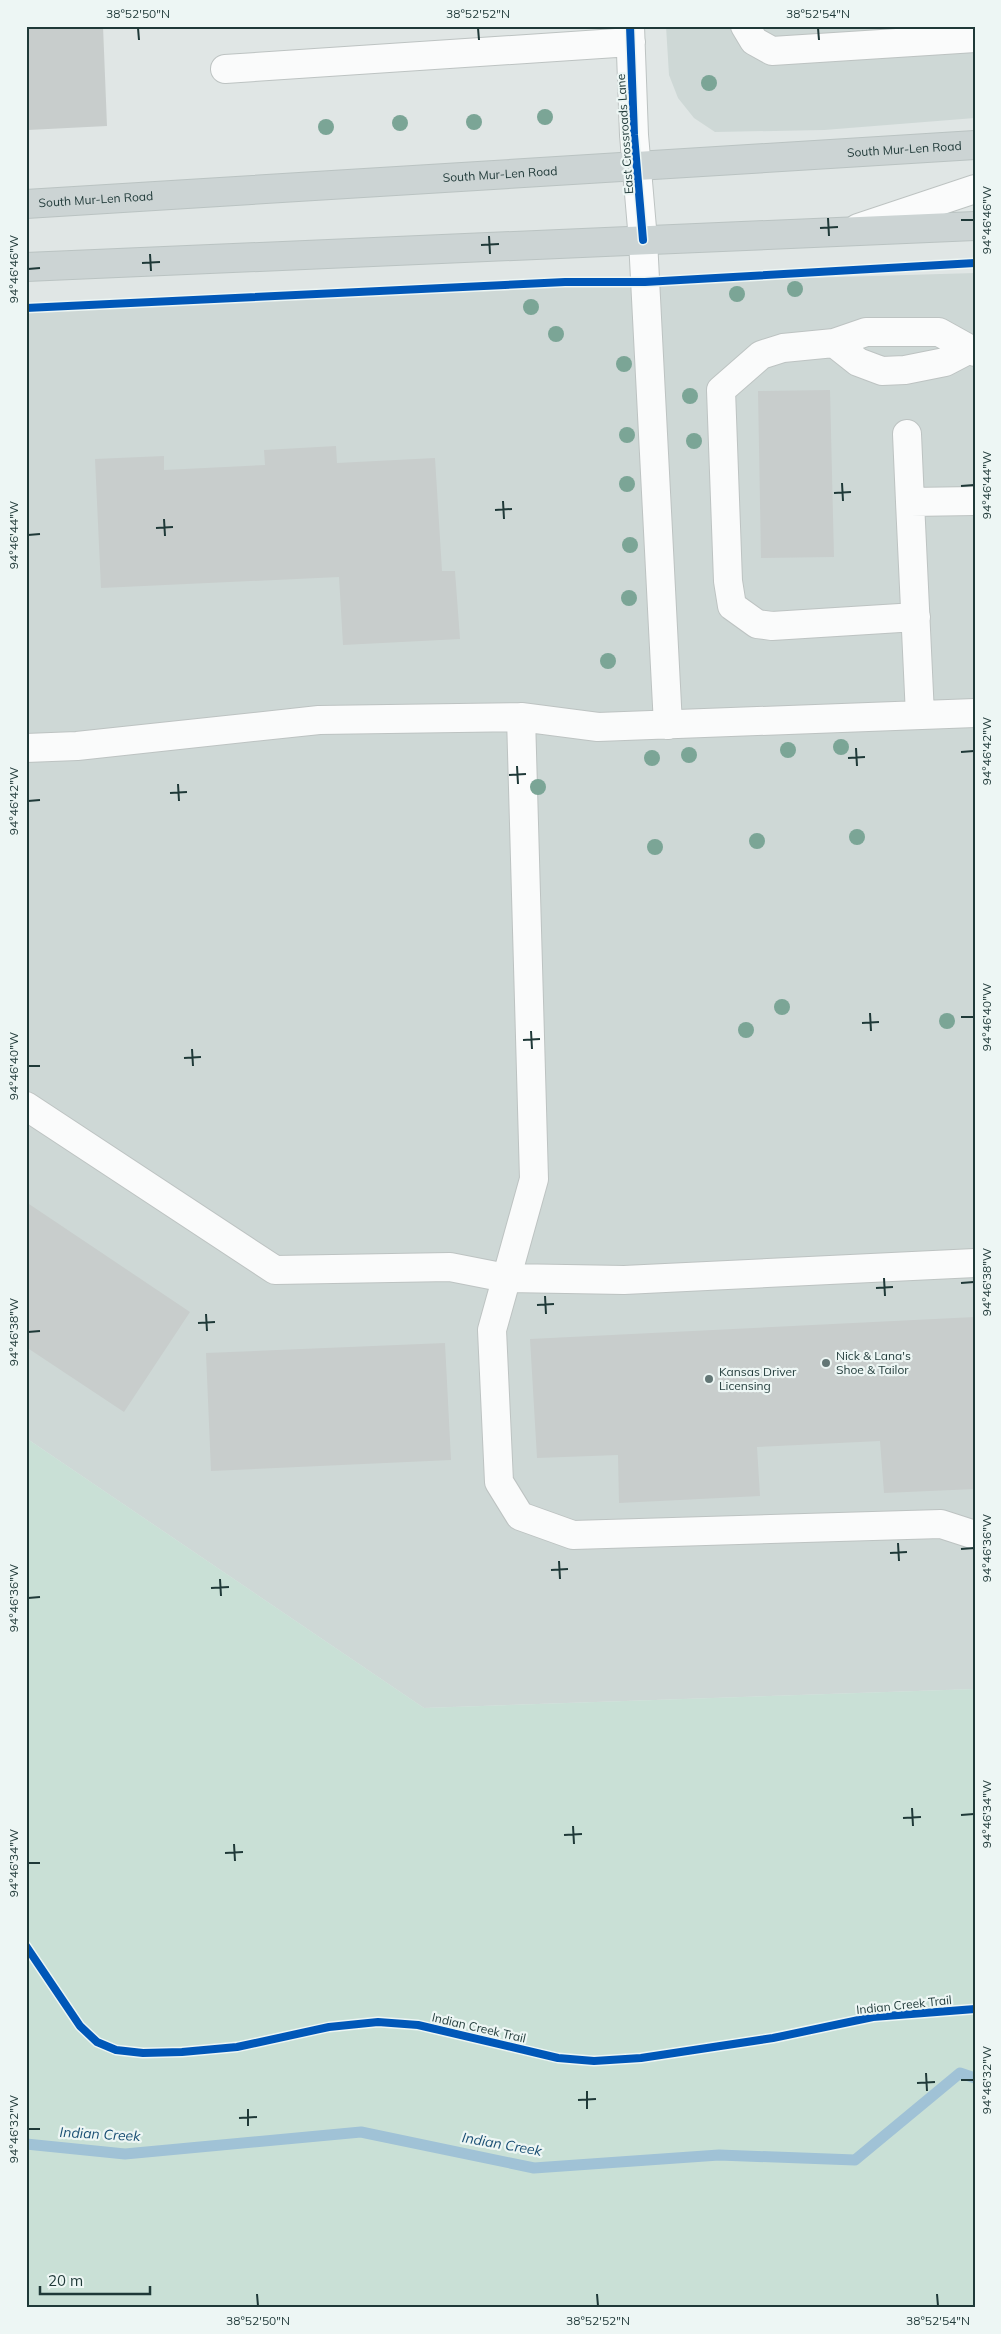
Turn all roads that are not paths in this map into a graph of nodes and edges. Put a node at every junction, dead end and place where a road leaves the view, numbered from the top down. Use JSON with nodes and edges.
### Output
{"nodes":[{"id":1,"x":745,"y":26,"type":"edge"},
{"id":2,"x":631,"y":34,"type":"edge"},
{"id":3,"x":975,"y":38,"type":"edge"},
{"id":4,"x":225,"y":69,"type":"dead end"},
{"id":5,"x":975,"y":145,"type":"edge"},
{"id":6,"x":637,"y":165,"type":"junction"},
{"id":7,"x":975,"y":189,"type":"edge"},
{"id":8,"x":26,"y":204,"type":"edge"},
{"id":9,"x":975,"y":226,"type":"edge"},
{"id":10,"x":847,"y":231,"type":"junction"},
{"id":11,"x":643,"y":240,"type":"junction"},
{"id":12,"x":26,"y":267,"type":"edge"},
{"id":13,"x":834,"y":343,"type":"junction"},
{"id":14,"x":972,"y":350,"type":"edge"},
{"id":15,"x":907,"y":434,"type":"dead end"},
{"id":16,"x":975,"y":501,"type":"edge"},
{"id":17,"x":910,"y":502,"type":"junction"},
{"id":18,"x":916,"y":617,"type":"junction"},
{"id":19,"x":975,"y":713,"type":"edge"},
{"id":20,"x":920,"y":715,"type":"junction"},
{"id":21,"x":521,"y":718,"type":"junction"},
{"id":22,"x":668,"y":725,"type":"junction"},
{"id":23,"x":26,"y":748,"type":"edge"},
{"id":24,"x":26,"y":1106,"type":"edge"},
{"id":25,"x":975,"y":1263,"type":"edge"},
{"id":26,"x":506,"y":1278,"type":"junction"},
{"id":27,"x":975,"y":1535,"type":"edge"}],
"edges":[{"from":1,"to":3,"type":"street"},
{"from":2,"to":4,"type":"street"},
{"from":2,"to":6,"type":"street","name":"East Crossroads Lane"},
{"from":5,"to":6,"type":"main road","name":"South Mur-Len Road"},
{"from":6,"to":8,"type":"main road","name":"South Mur-Len Road"},
{"from":6,"to":11,"type":"street","name":"East Crossroads Lane"},
{"from":7,"to":10,"type":"street"},
{"from":9,"to":10,"type":"main road"},
{"from":10,"to":11,"type":"main road"},
{"from":11,"to":12,"type":"main road"},
{"from":11,"to":22,"type":"street","name":"East Crossroads Lane"},
{"from":13,"to":14,"type":"street"},
{"from":13,"to":14,"type":"street"},
{"from":13,"to":18,"type":"street"},
{"from":15,"to":17,"type":"street"},
{"from":16,"to":17,"type":"street"},
{"from":17,"to":18,"type":"street"},
{"from":18,"to":20,"type":"street"},
{"from":19,"to":20,"type":"street"},
{"from":20,"to":22,"type":"street"},
{"from":21,"to":22,"type":"street"},
{"from":21,"to":23,"type":"street"},
{"from":21,"to":26,"type":"street"},
{"from":24,"to":26,"type":"street"},
{"from":25,"to":26,"type":"street"},
{"from":26,"to":27,"type":"street"}]}
